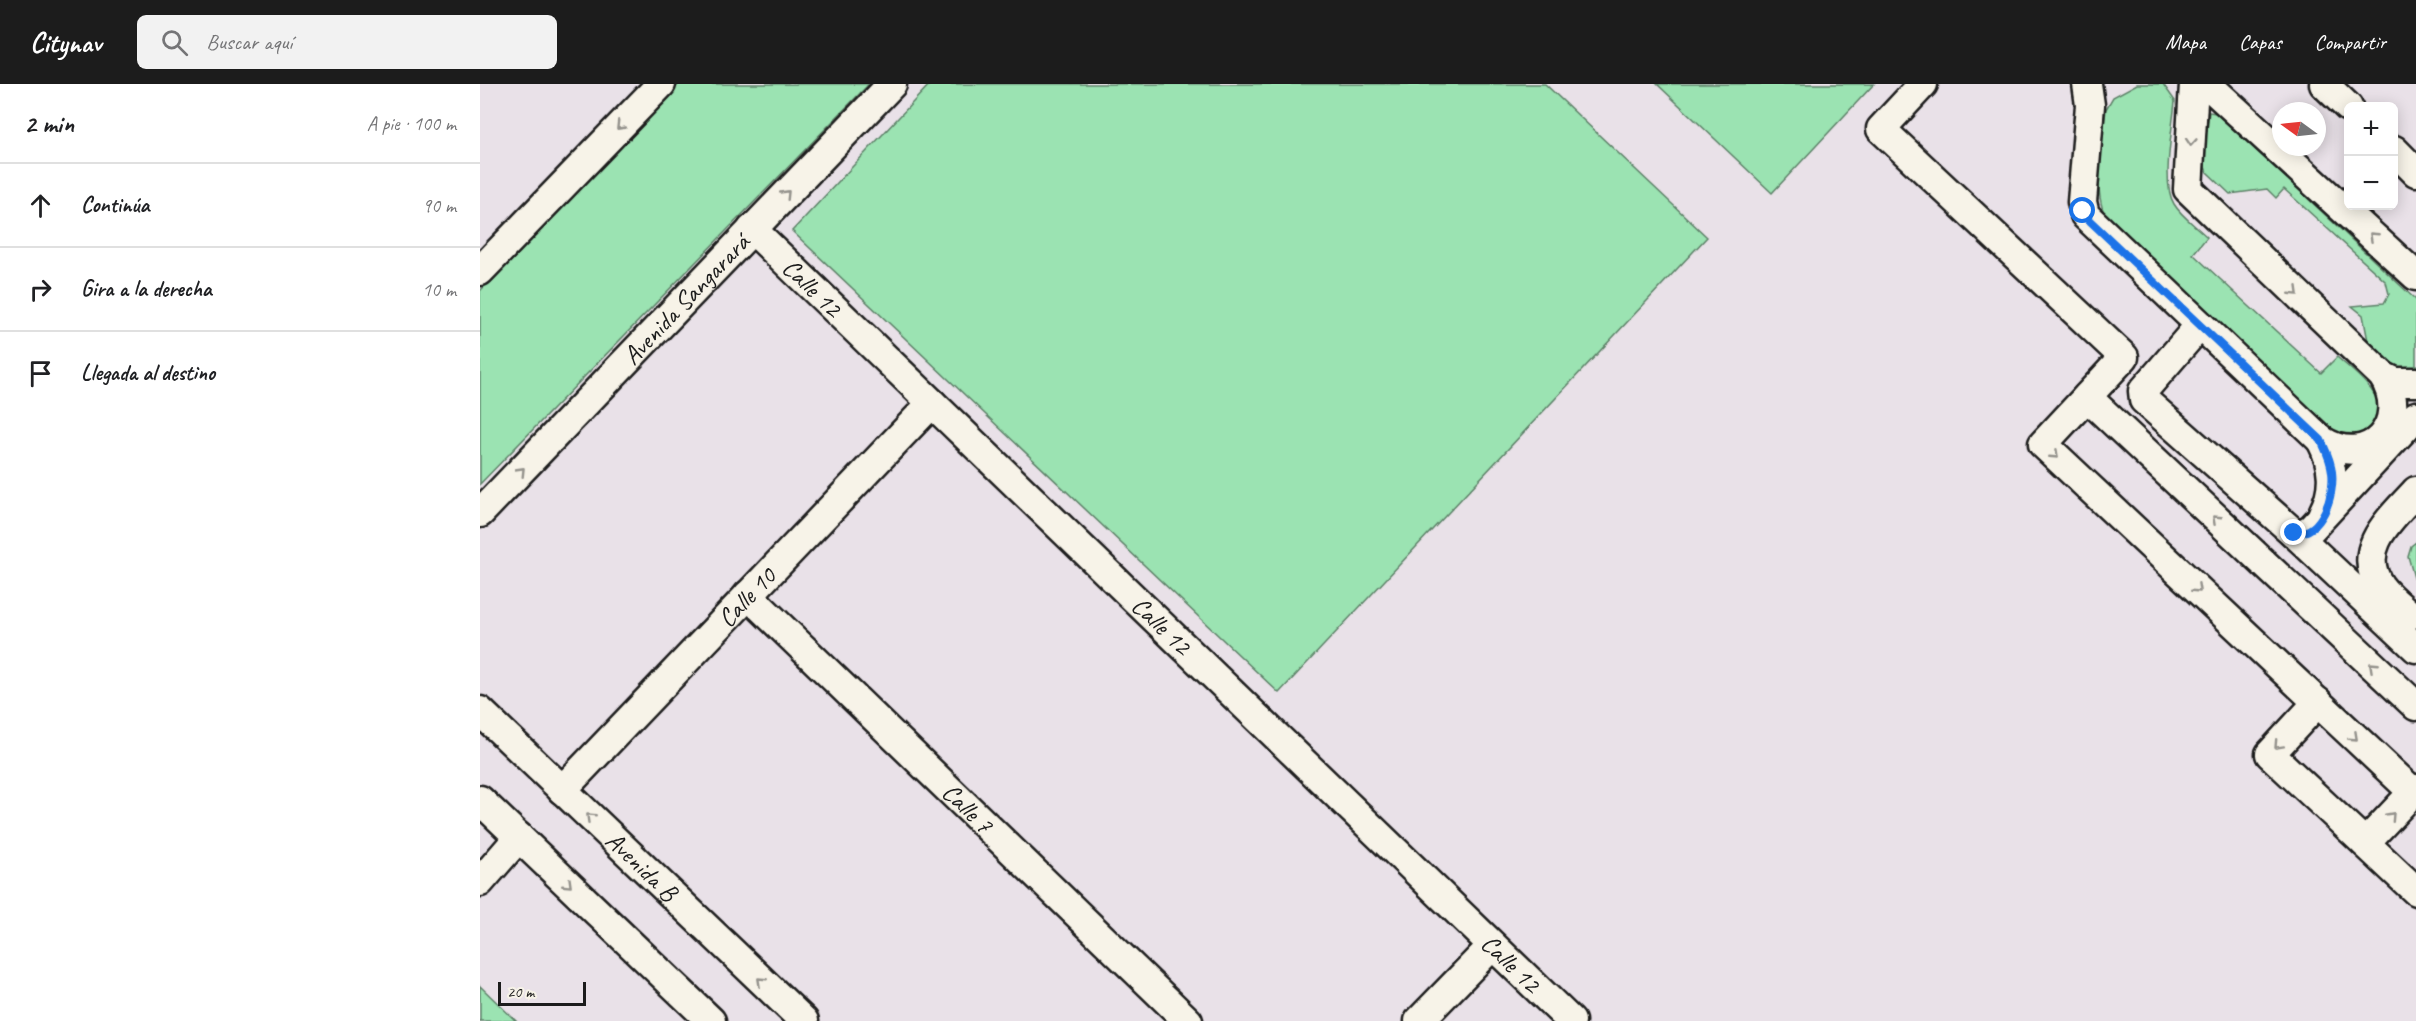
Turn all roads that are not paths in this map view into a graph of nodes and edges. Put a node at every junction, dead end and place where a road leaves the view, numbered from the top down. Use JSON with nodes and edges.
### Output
{"nodes":[{"id":1,"x":661,"y":84,"type":"edge"},
{"id":2,"x":892,"y":84,"type":"edge"},
{"id":3,"x":1923,"y":84,"type":"edge"},
{"id":4,"x":2087,"y":84,"type":"edge"},
{"id":5,"x":2194,"y":84,"type":"edge"},
{"id":6,"x":2207,"y":84,"type":"edge"},
{"id":7,"x":2324,"y":84,"type":"edge"},
{"id":8,"x":2344,"y":102,"type":"edge"},
{"id":9,"x":2398,"y":154,"type":"edge"},
{"id":10,"x":2416,"y":172,"type":"edge"},
{"id":11,"x":752,"y":230,"type":"junction"},
{"id":12,"x":480,"y":271,"type":"edge"},
{"id":13,"x":2416,"y":276,"type":"edge"},
{"id":14,"x":2200,"y":325,"type":"junction"},
{"id":15,"x":2383,"y":376,"type":"junction"},
{"id":16,"x":2416,"y":382,"type":"edge"},
{"id":17,"x":2086,"y":397,"type":"junction"},
{"id":18,"x":932,"y":403,"type":"junction"},
{"id":19,"x":2416,"y":416,"type":"edge"},
{"id":20,"x":2321,"y":440,"type":"junction"},
{"id":21,"x":2416,"y":491,"type":"edge"},
{"id":22,"x":480,"y":513,"type":"edge"},
{"id":23,"x":2309,"y":526,"type":"junction"},
{"id":24,"x":748,"y":595,"type":"junction"},
{"id":25,"x":2416,"y":620,"type":"edge"},
{"id":26,"x":2416,"y":648,"type":"edge"},
{"id":27,"x":2318,"y":702,"type":"junction"},
{"id":28,"x":2416,"y":706,"type":"edge"},
{"id":29,"x":480,"y":711,"type":"edge"},
{"id":30,"x":562,"y":790,"type":"junction"},
{"id":31,"x":2415,"y":790,"type":"edge"},
{"id":32,"x":480,"y":800,"type":"edge"},
{"id":33,"x":519,"y":837,"type":"junction"},
{"id":34,"x":2365,"y":843,"type":"junction"},
{"id":35,"x":480,"y":882,"type":"edge"},
{"id":36,"x":2416,"y":891,"type":"edge"},
{"id":37,"x":1491,"y":946,"type":"junction"},
{"id":38,"x":711,"y":1021,"type":"edge"},
{"id":39,"x":804,"y":1021,"type":"edge"},
{"id":40,"x":1188,"y":1021,"type":"edge"},
{"id":41,"x":1419,"y":1021,"type":"edge"},
{"id":42,"x":1570,"y":1021,"type":"edge"}],
"edges":[{"from":1,"to":12,"type":"street","one_way":true},
{"from":11,"to":2,"type":"street","name":"Avenida Sangarará","one_way":true},
{"from":3,"to":17,"type":"street"},
{"from":4,"to":14,"type":"street"},
{"from":5,"to":15,"type":"street","one_way":true},
{"from":13,"to":6,"type":"street","one_way":true},
{"from":7,"to":8,"type":"street"},
{"from":9,"to":10,"type":"street"},
{"from":11,"to":18,"type":"street","name":"Calle 12"},
{"from":22,"to":11,"type":"street","name":"Avenida Sangarará","one_way":true},
{"from":14,"to":20,"type":"street"},
{"from":14,"to":23,"type":"street"},
{"from":15,"to":16,"type":"street"},
{"from":15,"to":20,"type":"street"},
{"from":17,"to":27,"type":"street","one_way":true},
{"from":28,"to":17,"type":"street","one_way":true},
{"from":18,"to":24,"type":"street","name":"Calle 10"},
{"from":18,"to":37,"type":"street","name":"Calle 12"},
{"from":19,"to":23,"type":"street"},
{"from":20,"to":23,"type":"street"},
{"from":21,"to":25,"type":"street"},
{"from":23,"to":26,"type":"street"},
{"from":24,"to":30,"type":"street","name":"Calle 10"},
{"from":24,"to":40,"type":"street","name":"Calle 7"},
{"from":27,"to":31,"type":"street","one_way":true},
{"from":27,"to":34,"type":"street","one_way":true},
{"from":29,"to":30,"type":"street","name":"Avenida B"},
{"from":39,"to":30,"type":"street","name":"Avenida B","one_way":true},
{"from":34,"to":31,"type":"street","one_way":true},
{"from":32,"to":33,"type":"street"},
{"from":33,"to":35,"type":"street"},
{"from":33,"to":38,"type":"street","one_way":true},
{"from":34,"to":36,"type":"street"},
{"from":37,"to":41,"type":"street"},
{"from":37,"to":42,"type":"street","name":"Calle 12"}]}
